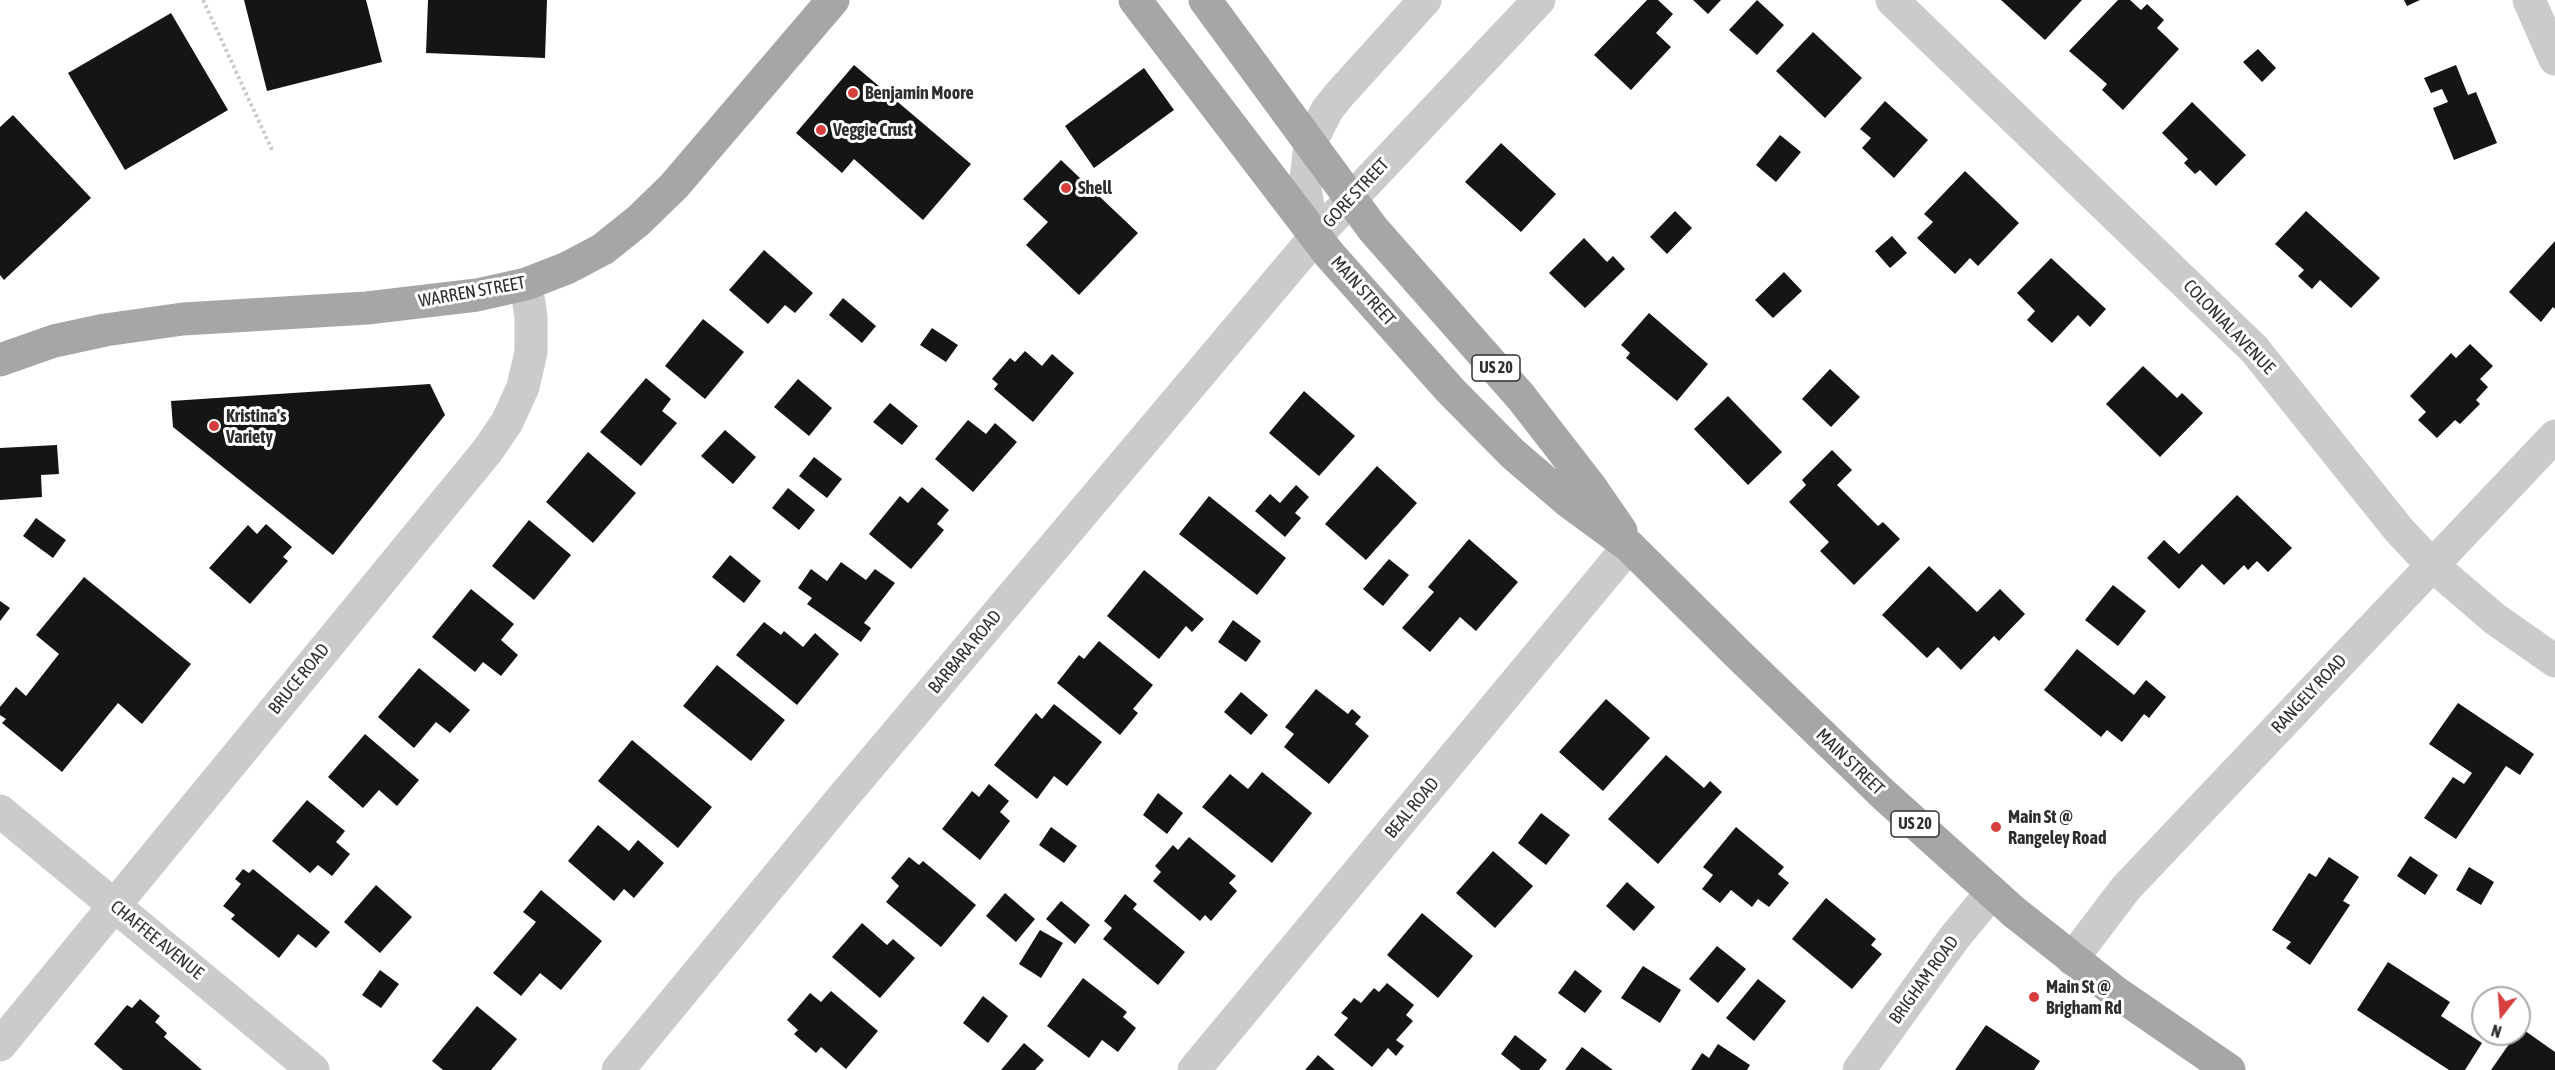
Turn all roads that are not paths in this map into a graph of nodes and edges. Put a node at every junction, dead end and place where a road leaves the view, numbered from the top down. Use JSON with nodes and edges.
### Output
{"nodes":[{"id":1,"x":833,"y":0,"type":"edge"},
{"id":2,"x":1135,"y":0,"type":"edge"},
{"id":3,"x":1205,"y":0,"type":"edge"},
{"id":4,"x":1425,"y":0,"type":"edge"},
{"id":5,"x":1539,"y":0,"type":"edge"},
{"id":6,"x":1892,"y":0,"type":"edge"},
{"id":7,"x":2529,"y":0,"type":"edge"},
{"id":8,"x":2555,"y":59,"type":"edge"},
{"id":9,"x":1310,"y":144,"type":"junction"},
{"id":10,"x":1351,"y":200,"type":"junction"},
{"id":11,"x":1316,"y":236,"type":"junction"},
{"id":12,"x":526,"y":284,"type":"junction"},
{"id":13,"x":0,"y":360,"type":"edge"},
{"id":14,"x":2555,"y":436,"type":"edge"},
{"id":15,"x":1629,"y":546,"type":"junction"},
{"id":16,"x":2432,"y":565,"type":"junction"},
{"id":17,"x":2555,"y":661,"type":"edge"},
{"id":18,"x":0,"y":811,"type":"edge"},
{"id":19,"x":1992,"y":892,"type":"junction"},
{"id":20,"x":114,"y":905,"type":"junction"},
{"id":21,"x":2072,"y":959,"type":"junction"},
{"id":22,"x":0,"y":1045,"type":"edge"},
{"id":23,"x":313,"y":1070,"type":"edge"},
{"id":24,"x":618,"y":1070,"type":"edge"},
{"id":25,"x":1194,"y":1070,"type":"edge"},
{"id":26,"x":1859,"y":1070,"type":"edge"},
{"id":27,"x":2229,"y":1070,"type":"edge"}],
"edges":[{"from":1,"to":12,"type":"main road","name":"WARREN STREET"},
{"from":2,"to":11,"type":"main road","name":"MAIN STREET","number":"US 20"},
{"from":3,"to":9,"type":"main road","name":"MAIN STREET","number":"US 20"},
{"from":4,"to":9,"type":"street","name":"GORE STREET"},
{"from":5,"to":10,"type":"street","name":"GORE STREET"},
{"from":6,"to":16,"type":"street","name":"COLONIAL AVENUE"},
{"from":7,"to":8,"type":"street"},
{"from":9,"to":10,"type":"main road","name":"MAIN STREET","number":"US 20"},
{"from":9,"to":11,"type":"street","name":"GORE STREET"},
{"from":10,"to":11,"type":"street","name":"GORE STREET"},
{"from":10,"to":15,"type":"main road","name":"MAIN STREET","number":"US 20"},
{"from":11,"to":15,"type":"main road","name":"MAIN STREET","number":"US 20"},
{"from":11,"to":24,"type":"street","name":"BARBARA ROAD"},
{"from":12,"to":13,"type":"main road","name":"WARREN STREET"},
{"from":12,"to":20,"type":"street","name":"BRUCE ROAD"},
{"from":14,"to":16,"type":"street","name":"RANGELY ROAD"},
{"from":15,"to":19,"type":"main road","name":"MAIN STREET","number":"US 20"},
{"from":15,"to":25,"type":"street","name":"BEAL ROAD"},
{"from":16,"to":17,"type":"street","name":"COLONIAL AVENUE"},
{"from":16,"to":21,"type":"street","name":"RANGELY ROAD"},
{"from":18,"to":20,"type":"street","name":"CHAFFEE AVENUE"},
{"from":19,"to":21,"type":"main road","name":"MAIN STREET","number":"US 20"},
{"from":19,"to":26,"type":"street","name":"BRIGHAM ROAD"},
{"from":20,"to":22,"type":"street","name":"BRUCE ROAD"},
{"from":20,"to":23,"type":"street","name":"CHAFFEE AVENUE"},
{"from":21,"to":27,"type":"main road","name":"MAIN STREET","number":"US 20"}]}
